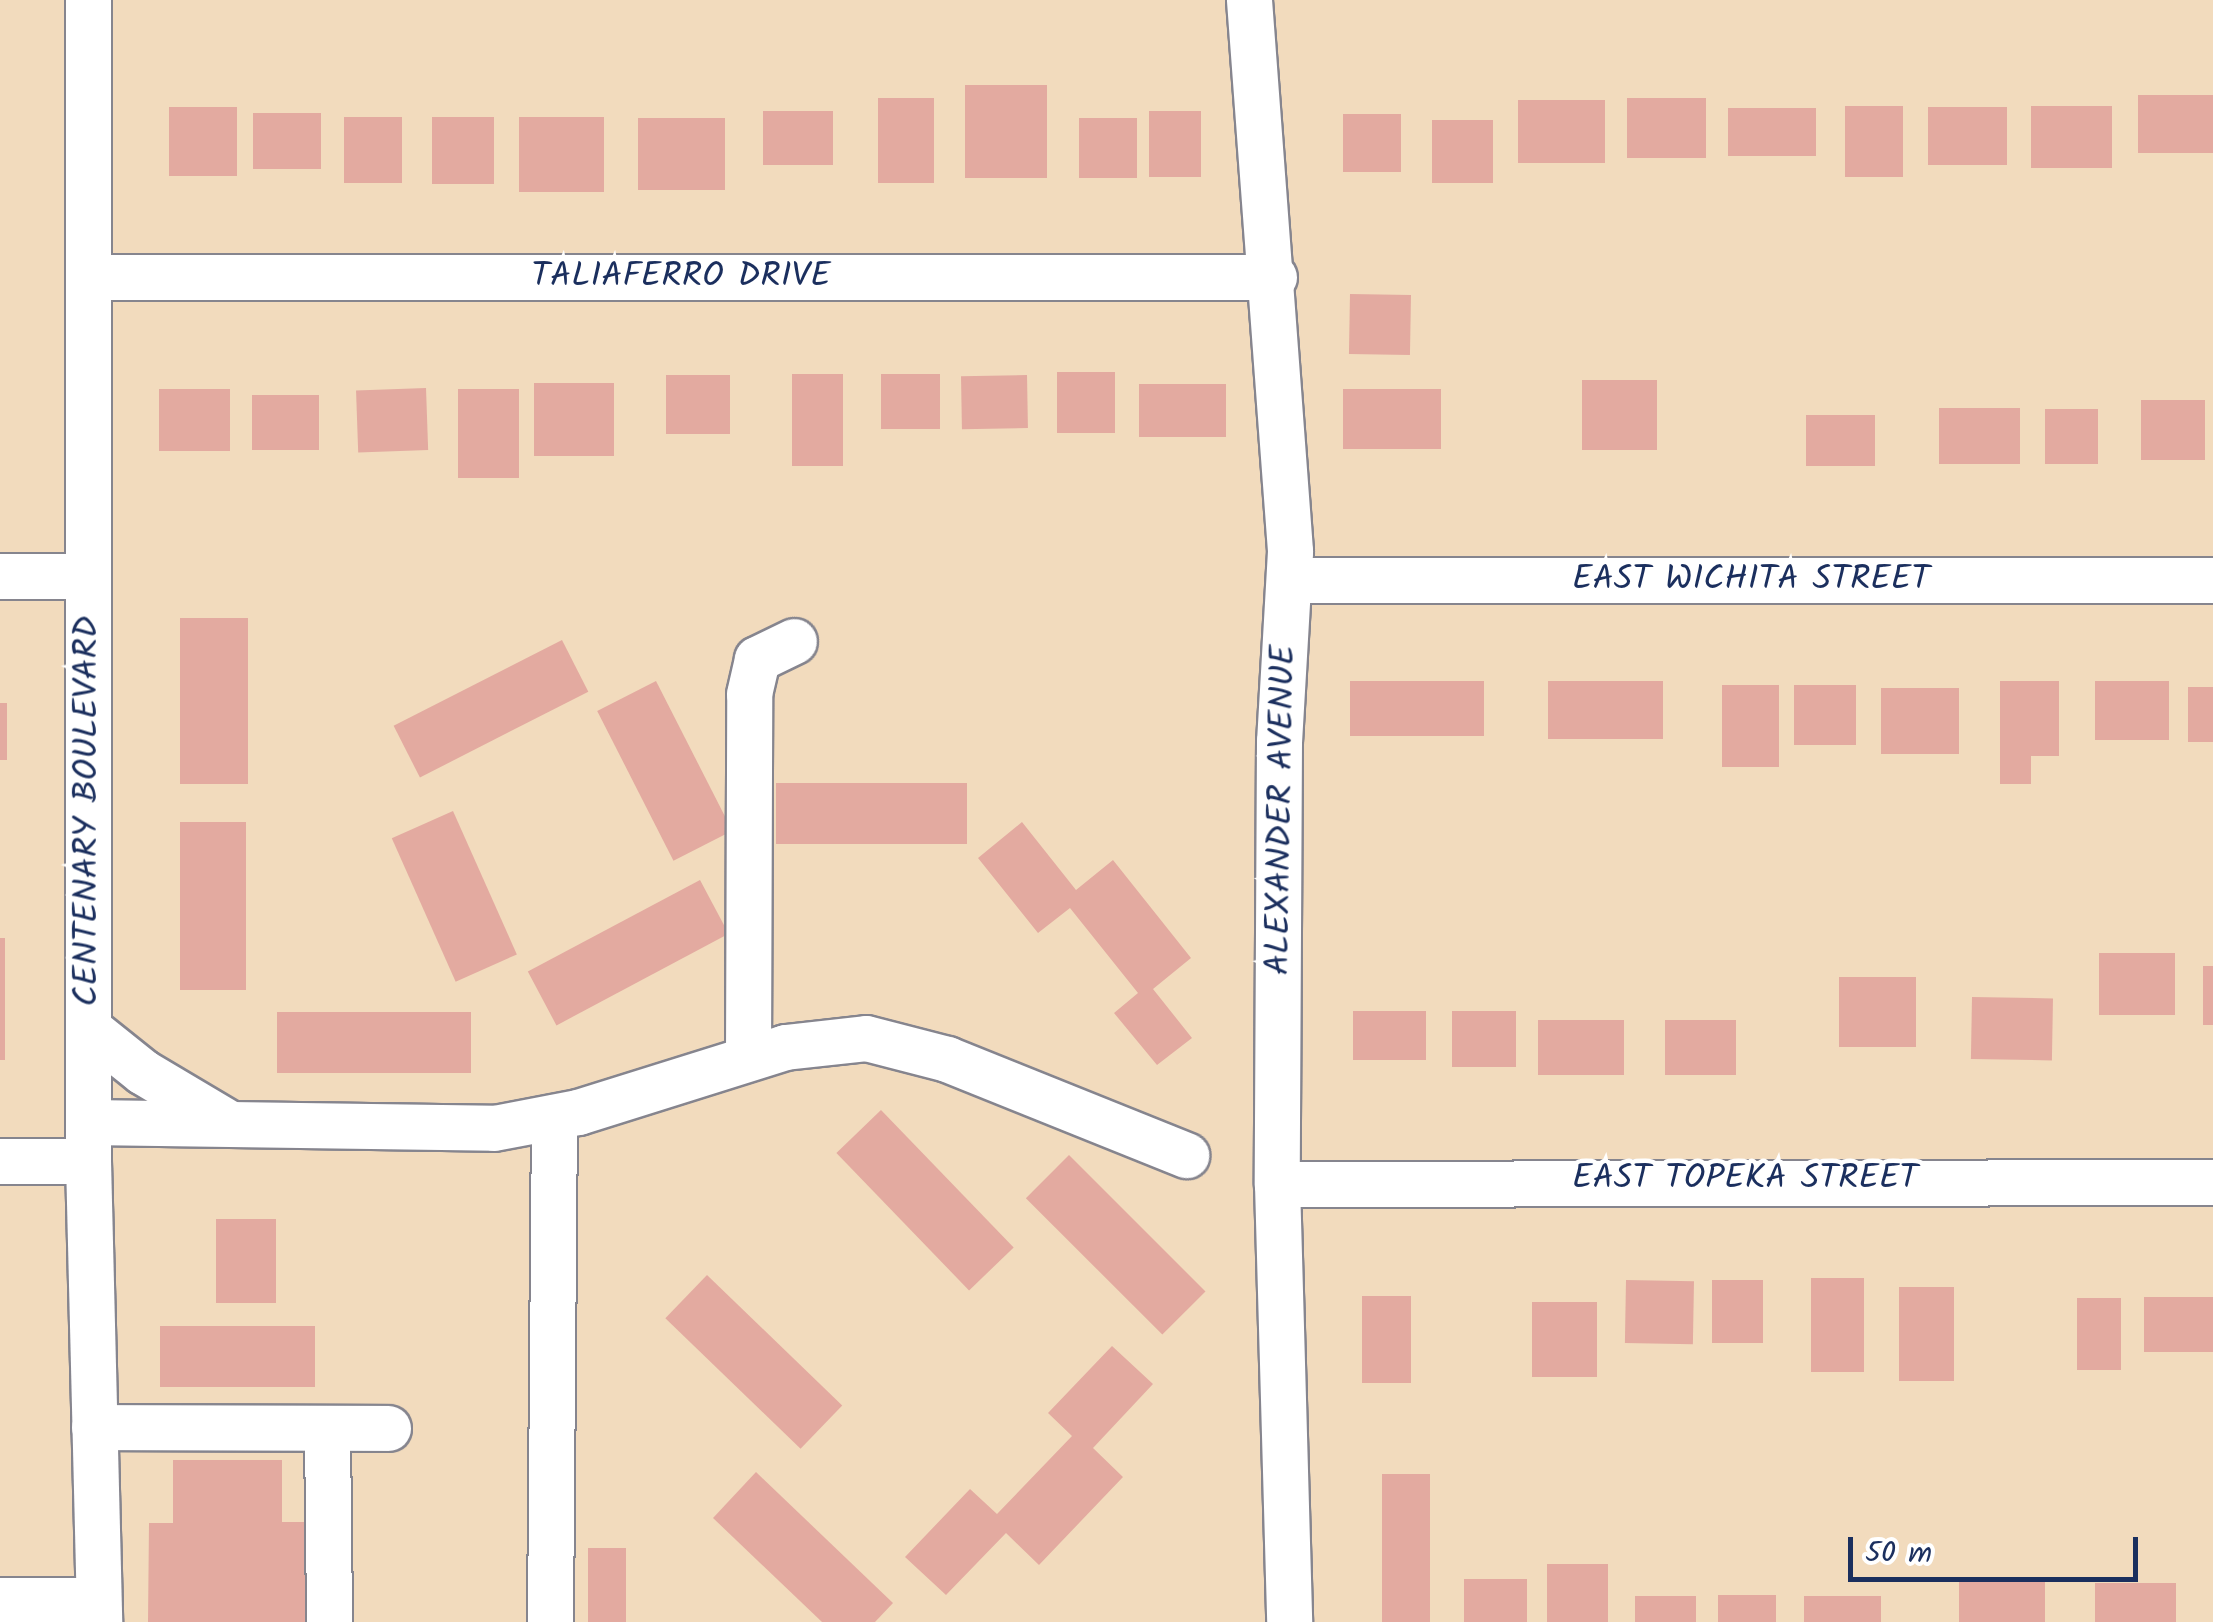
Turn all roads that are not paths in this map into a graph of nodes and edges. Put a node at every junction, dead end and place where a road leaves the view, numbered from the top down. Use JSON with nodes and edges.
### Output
{"nodes":[{"id":1,"x":88,"y":0,"type":"edge"},
{"id":2,"x":1259,"y":1,"type":"edge"},
{"id":3,"x":88,"y":277,"type":"junction"},
{"id":4,"x":1274,"y":277,"type":"junction"},
{"id":5,"x":0,"y":576,"type":"edge"},
{"id":6,"x":88,"y":576,"type":"junction"},
{"id":7,"x":1289,"y":580,"type":"junction"},
{"id":8,"x":2213,"y":580,"type":"edge"},
{"id":9,"x":794,"y":641,"type":"dead end"},
{"id":10,"x":88,"y":1028,"type":"junction"},
{"id":11,"x":748,"y":1058,"type":"junction"},
{"id":12,"x":554,"y":1117,"type":"junction"},
{"id":13,"x":231,"y":1124,"type":"junction"},
{"id":14,"x":88,"y":1141,"type":"junction"},
{"id":15,"x":1186,"y":1155,"type":"dead end"},
{"id":16,"x":0,"y":1161,"type":"edge"},
{"id":17,"x":2213,"y":1182,"type":"edge"},
{"id":18,"x":1277,"y":1184,"type":"junction"},
{"id":19,"x":94,"y":1427,"type":"junction"},
{"id":20,"x":327,"y":1428,"type":"junction"},
{"id":21,"x":388,"y":1428,"type":"dead end"},
{"id":22,"x":0,"y":1600,"type":"edge"},
{"id":23,"x":98,"y":1611,"type":"edge"},
{"id":24,"x":329,"y":1622,"type":"edge"},
{"id":25,"x":550,"y":1622,"type":"edge"},
{"id":26,"x":1289,"y":1622,"type":"edge"}],
"edges":[{"from":1,"to":3,"type":"street","name":"CENTENARY BOULEVARD"},
{"from":2,"to":4,"type":"street","name":"ALEXANDER AVENUE"},
{"from":3,"to":4,"type":"street","name":"TALIAFERRO DRIVE"},
{"from":3,"to":6,"type":"street","name":"CENTENARY BOULEVARD"},
{"from":4,"to":7,"type":"street","name":"ALEXANDER AVENUE"},
{"from":5,"to":6,"type":"street"},
{"from":6,"to":10,"type":"street","name":"CENTENARY BOULEVARD"},
{"from":7,"to":8,"type":"street","name":"EAST WICHITA STREET"},
{"from":7,"to":18,"type":"street","name":"ALEXANDER AVENUE"},
{"from":9,"to":11,"type":"street"},
{"from":10,"to":13,"type":"street"},
{"from":10,"to":14,"type":"street","name":"CENTENARY BOULEVARD"},
{"from":11,"to":12,"type":"street"},
{"from":11,"to":15,"type":"street"},
{"from":12,"to":13,"type":"street"},
{"from":12,"to":25,"type":"street"},
{"from":13,"to":14,"type":"street"},
{"from":14,"to":16,"type":"street"},
{"from":14,"to":19,"type":"street","name":"CENTENARY BOULEVARD"},
{"from":17,"to":18,"type":"street","name":"EAST TOPEKA STREET"},
{"from":18,"to":26,"type":"street","name":"ALEXANDER AVENUE"},
{"from":19,"to":20,"type":"street"},
{"from":19,"to":23,"type":"street","name":"CENTENARY BOULEVARD"},
{"from":20,"to":21,"type":"street"},
{"from":20,"to":24,"type":"street"},
{"from":22,"to":23,"type":"street"}]}
